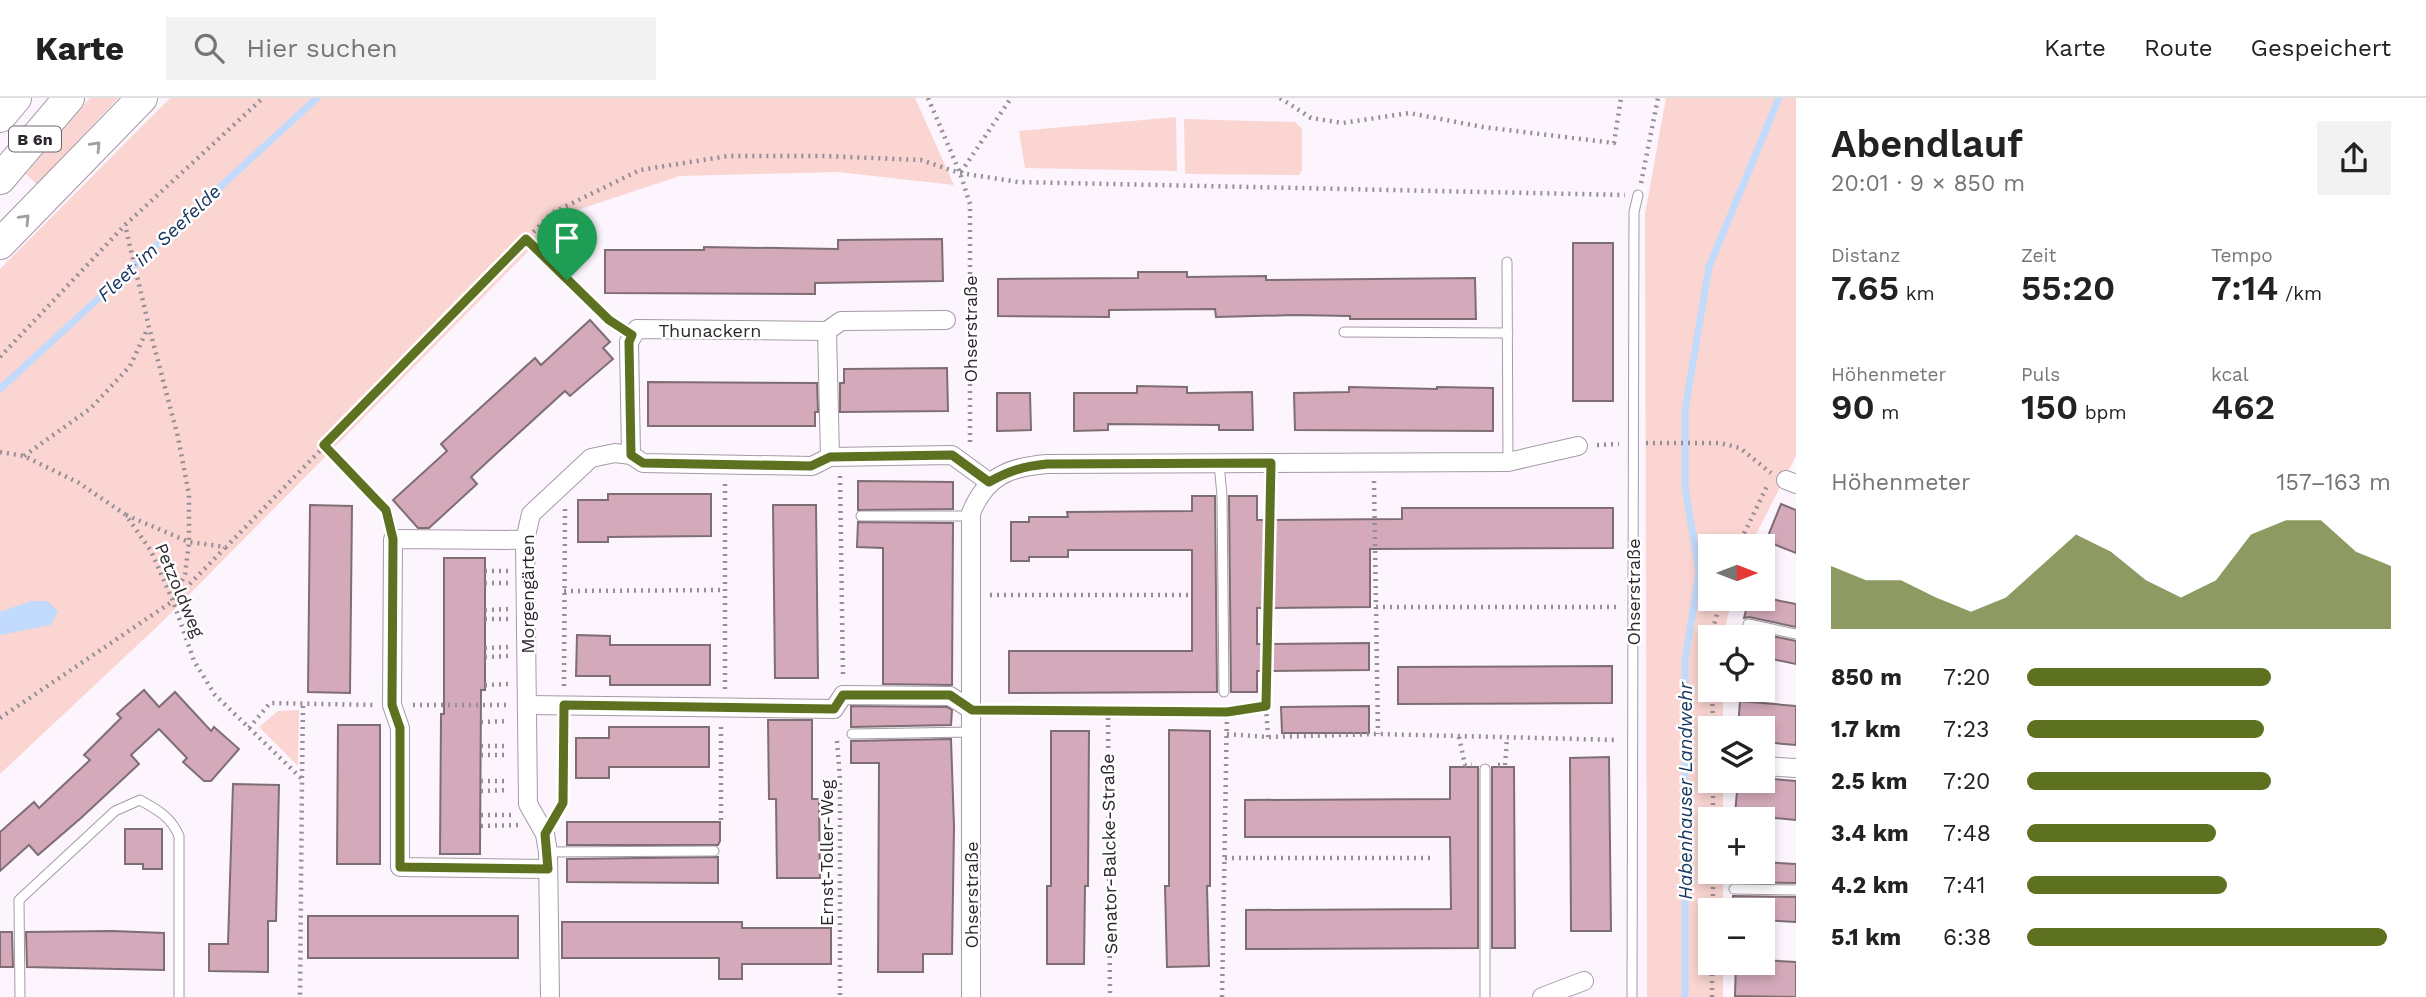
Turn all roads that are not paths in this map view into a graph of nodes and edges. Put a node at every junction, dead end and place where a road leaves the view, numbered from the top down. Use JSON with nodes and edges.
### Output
{"nodes":[{"id":1,"x":16,"y":98,"type":"edge"},
{"id":2,"x":69,"y":98,"type":"edge"},
{"id":3,"x":142,"y":98,"type":"edge"},
{"id":4,"x":0,"y":117,"type":"edge"},
{"id":5,"x":0,"y":179,"type":"edge"},
{"id":6,"x":1638,"y":195,"type":"road end"},
{"id":7,"x":0,"y":244,"type":"edge"},
{"id":8,"x":1507,"y":262,"type":"dead end"},
{"id":9,"x":946,"y":320,"type":"dead end"},
{"id":10,"x":827,"y":331,"type":"junction"},
{"id":11,"x":1344,"y":332,"type":"dead end"},
{"id":12,"x":1508,"y":333,"type":"junction"},
{"id":13,"x":1578,"y":446,"type":"road end"},
{"id":14,"x":631,"y":455,"type":"junction"},
{"id":15,"x":835,"y":457,"type":"junction"},
{"id":16,"x":1508,"y":462,"type":"junction"},
{"id":17,"x":1219,"y":463,"type":"junction"},
{"id":18,"x":989,"y":482,"type":"junction"},
{"id":19,"x":861,"y":516,"type":"dead end"},
{"id":20,"x":971,"y":516,"type":"junction"},
{"id":21,"x":525,"y":540,"type":"junction"},
{"id":22,"x":1748,"y":624,"type":"dead end"},
{"id":23,"x":1796,"y":634,"type":"edge"},
{"id":24,"x":1224,"y":692,"type":"dead end"},
{"id":25,"x":972,"y":710,"type":"junction"},
{"id":26,"x":528,"y":713,"type":"junction"},
{"id":27,"x":971,"y":732,"type":"junction"},
{"id":28,"x":852,"y":734,"type":"dead end"},
{"id":29,"x":1775,"y":767,"type":"edge"},
{"id":30,"x":1796,"y":768,"type":"edge"},
{"id":31,"x":1485,"y":769,"type":"dead end"},
{"id":32,"x":714,"y":851,"type":"dead end"},
{"id":33,"x":548,"y":861,"type":"junction"},
{"id":34,"x":1734,"y":889,"type":"dead end"},
{"id":35,"x":1796,"y":890,"type":"edge"},
{"id":36,"x":1584,"y":981,"type":"dead end"},
{"id":37,"x":20,"y":997,"type":"edge"},
{"id":38,"x":178,"y":997,"type":"edge"},
{"id":39,"x":550,"y":997,"type":"edge"},
{"id":40,"x":971,"y":997,"type":"edge"},
{"id":41,"x":1485,"y":997,"type":"edge"},
{"id":42,"x":1542,"y":997,"type":"edge"},
{"id":43,"x":1632,"y":997,"type":"edge"}],
"edges":[{"from":1,"to":4,"type":"highway","number":"B 6n"},
{"from":2,"to":5,"type":"highway","number":"B 6n"},
{"from":7,"to":3,"type":"highway","one_way":true},
{"from":6,"to":43,"type":"lane","name":"Ohserstraße"},
{"from":8,"to":12,"type":"lane"},
{"from":9,"to":10,"type":"street","name":"Thunackern"},
{"from":10,"to":14,"type":"street","name":"Thunackern"},
{"from":10,"to":15,"type":"street"},
{"from":11,"to":12,"type":"lane"},
{"from":12,"to":16,"type":"lane"},
{"from":13,"to":16,"type":"street"},
{"from":14,"to":15,"type":"street","name":"Morgengärten"},
{"from":14,"to":21,"type":"street","name":"Morgengärten"},
{"from":15,"to":18,"type":"street","name":"Morgengärten"},
{"from":16,"to":17,"type":"street"},
{"from":17,"to":18,"type":"street"},
{"from":17,"to":24,"type":"lane"},
{"from":18,"to":20,"type":"street","name":"Ohserstraße"},
{"from":19,"to":20,"type":"lane"},
{"from":20,"to":25,"type":"street","name":"Ohserstraße"},
{"from":21,"to":26,"type":"street","name":"Morgengärten"},
{"from":21,"to":33,"type":"street"},
{"from":22,"to":23,"type":"lane"},
{"from":25,"to":26,"type":"street"},
{"from":25,"to":27,"type":"street","name":"Ohserstraße"},
{"from":26,"to":33,"type":"street","name":"Morgengärten"},
{"from":27,"to":28,"type":"lane"},
{"from":27,"to":40,"type":"street","name":"Ohserstraße"},
{"from":29,"to":30,"type":"street"},
{"from":31,"to":41,"type":"lane"},
{"from":32,"to":33,"type":"lane"},
{"from":33,"to":39,"type":"street","name":"Morgengärten"},
{"from":34,"to":35,"type":"lane"},
{"from":36,"to":42,"type":"street"},
{"from":37,"to":38,"type":"lane"}]}
